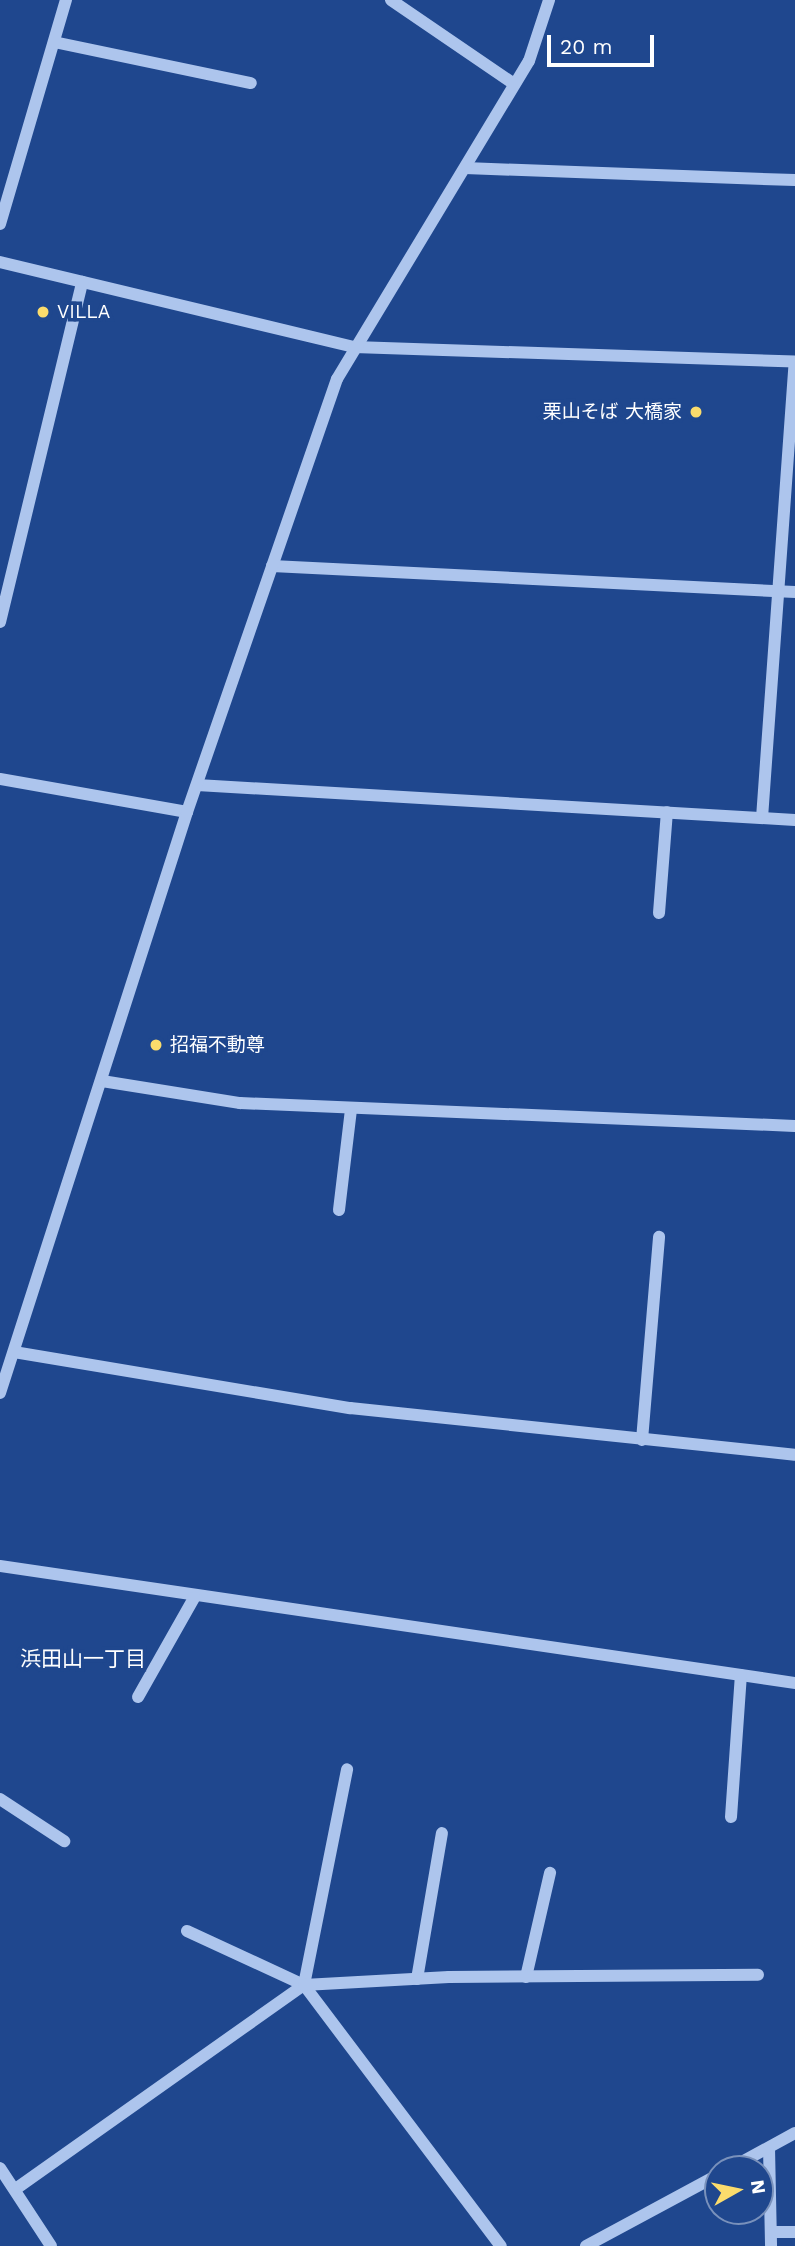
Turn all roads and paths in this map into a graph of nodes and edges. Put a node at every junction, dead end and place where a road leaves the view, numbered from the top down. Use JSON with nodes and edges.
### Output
{"nodes":[{"id":1,"x":65,"y":0,"type":"edge"},
{"id":2,"x":391,"y":0,"type":"edge"},
{"id":3,"x":549,"y":0,"type":"edge"},
{"id":4,"x":54,"y":42,"type":"junction"},
{"id":5,"x":251,"y":83,"type":"dead end"},
{"id":6,"x":514,"y":84,"type":"junction"},
{"id":7,"x":464,"y":168,"type":"junction"},
{"id":8,"x":795,"y":180,"type":"edge"},
{"id":9,"x":0,"y":224,"type":"edge"},
{"id":10,"x":0,"y":262,"type":"edge"},
{"id":11,"x":82,"y":282,"type":"junction"},
{"id":12,"x":354,"y":346,"type":"junction"},
{"id":13,"x":795,"y":362,"type":"edge"},
{"id":14,"x":272,"y":566,"type":"junction"},
{"id":15,"x":779,"y":592,"type":"junction"},
{"id":16,"x":795,"y":592,"type":"edge"},
{"id":17,"x":0,"y":622,"type":"edge"},
{"id":18,"x":0,"y":779,"type":"edge"},
{"id":19,"x":197,"y":785,"type":"junction"},
{"id":20,"x":667,"y":812,"type":"junction"},
{"id":21,"x":187,"y":813,"type":"junction"},
{"id":22,"x":762,"y":818,"type":"junction"},
{"id":23,"x":795,"y":820,"type":"edge"},
{"id":24,"x":659,"y":913,"type":"dead end"},
{"id":25,"x":102,"y":1081,"type":"junction"},
{"id":26,"x":351,"y":1110,"type":"junction"},
{"id":27,"x":795,"y":1126,"type":"edge"},
{"id":28,"x":339,"y":1210,"type":"dead end"},
{"id":29,"x":659,"y":1237,"type":"dead end"},
{"id":30,"x":14,"y":1352,"type":"junction"},
{"id":31,"x":0,"y":1393,"type":"edge"},
{"id":32,"x":642,"y":1440,"type":"junction"},
{"id":33,"x":795,"y":1455,"type":"edge"},
{"id":34,"x":0,"y":1566,"type":"edge"},
{"id":35,"x":194,"y":1598,"type":"junction"},
{"id":36,"x":741,"y":1675,"type":"junction"},
{"id":37,"x":795,"y":1683,"type":"edge"},
{"id":38,"x":138,"y":1698,"type":"dead end"},
{"id":39,"x":347,"y":1769,"type":"dead end"},
{"id":40,"x":0,"y":1799,"type":"edge"},
{"id":41,"x":730,"y":1817,"type":"dead end"},
{"id":42,"x":442,"y":1833,"type":"dead end"},
{"id":43,"x":64,"y":1841,"type":"dead end"},
{"id":44,"x":550,"y":1873,"type":"dead end"},
{"id":45,"x":187,"y":1931,"type":"dead end"},
{"id":46,"x":758,"y":1975,"type":"dead end"},
{"id":47,"x":526,"y":1977,"type":"junction"},
{"id":48,"x":416,"y":1979,"type":"junction"},
{"id":49,"x":304,"y":1985,"type":"junction"},
{"id":50,"x":795,"y":2133,"type":"edge"},
{"id":51,"x":769,"y":2148,"type":"junction"},
{"id":52,"x":756,"y":2155,"type":"edge"},
{"id":53,"x":1,"y":2169,"type":"edge"},
{"id":54,"x":704,"y":2183,"type":"edge"},
{"id":55,"x":17,"y":2188,"type":"junction"},
{"id":56,"x":771,"y":2232,"type":"junction"},
{"id":57,"x":795,"y":2232,"type":"edge"},
{"id":58,"x":51,"y":2246,"type":"edge"},
{"id":59,"x":501,"y":2246,"type":"edge"},
{"id":60,"x":586,"y":2246,"type":"edge"},
{"id":61,"x":771,"y":2246,"type":"edge"}],
"edges":[{"from":1,"to":4,"type":"street"},
{"from":2,"to":6,"type":"street"},
{"from":3,"to":6,"type":"street"},
{"from":4,"to":5,"type":"street"},
{"from":4,"to":9,"type":"street"},
{"from":6,"to":7,"type":"street"},
{"from":7,"to":8,"type":"street"},
{"from":7,"to":12,"type":"street"},
{"from":10,"to":11,"type":"street"},
{"from":11,"to":12,"type":"street"},
{"from":11,"to":17,"type":"street"},
{"from":12,"to":13,"type":"street"},
{"from":12,"to":14,"type":"street"},
{"from":13,"to":15,"type":"street"},
{"from":14,"to":15,"type":"street"},
{"from":14,"to":19,"type":"street"},
{"from":15,"to":16,"type":"street"},
{"from":15,"to":22,"type":"street"},
{"from":18,"to":21,"type":"street"},
{"from":19,"to":20,"type":"street"},
{"from":19,"to":21,"type":"street"},
{"from":20,"to":22,"type":"street"},
{"from":20,"to":24,"type":"street"},
{"from":21,"to":25,"type":"street"},
{"from":22,"to":23,"type":"street"},
{"from":25,"to":26,"type":"street"},
{"from":25,"to":30,"type":"street"},
{"from":26,"to":27,"type":"street"},
{"from":26,"to":28,"type":"street"},
{"from":29,"to":32,"type":"street"},
{"from":30,"to":31,"type":"street"},
{"from":30,"to":32,"type":"street"},
{"from":32,"to":33,"type":"street"},
{"from":34,"to":35,"type":"street"},
{"from":35,"to":36,"type":"street"},
{"from":35,"to":38,"type":"street"},
{"from":36,"to":37,"type":"street"},
{"from":36,"to":41,"type":"street"},
{"from":39,"to":49,"type":"street"},
{"from":40,"to":43,"type":"street"},
{"from":42,"to":48,"type":"street"},
{"from":44,"to":47,"type":"street"},
{"from":45,"to":49,"type":"street"},
{"from":46,"to":47,"type":"street"},
{"from":47,"to":48,"type":"street"},
{"from":48,"to":49,"type":"street"},
{"from":49,"to":55,"type":"street"},
{"from":49,"to":59,"type":"street"},
{"from":50,"to":51,"type":"street"},
{"from":51,"to":52,"type":"street"},
{"from":51,"to":56,"type":"street"},
{"from":53,"to":55,"type":"street"},
{"from":54,"to":60,"type":"street"},
{"from":55,"to":58,"type":"street"},
{"from":56,"to":57,"type":"street"},
{"from":56,"to":61,"type":"street"}]}
